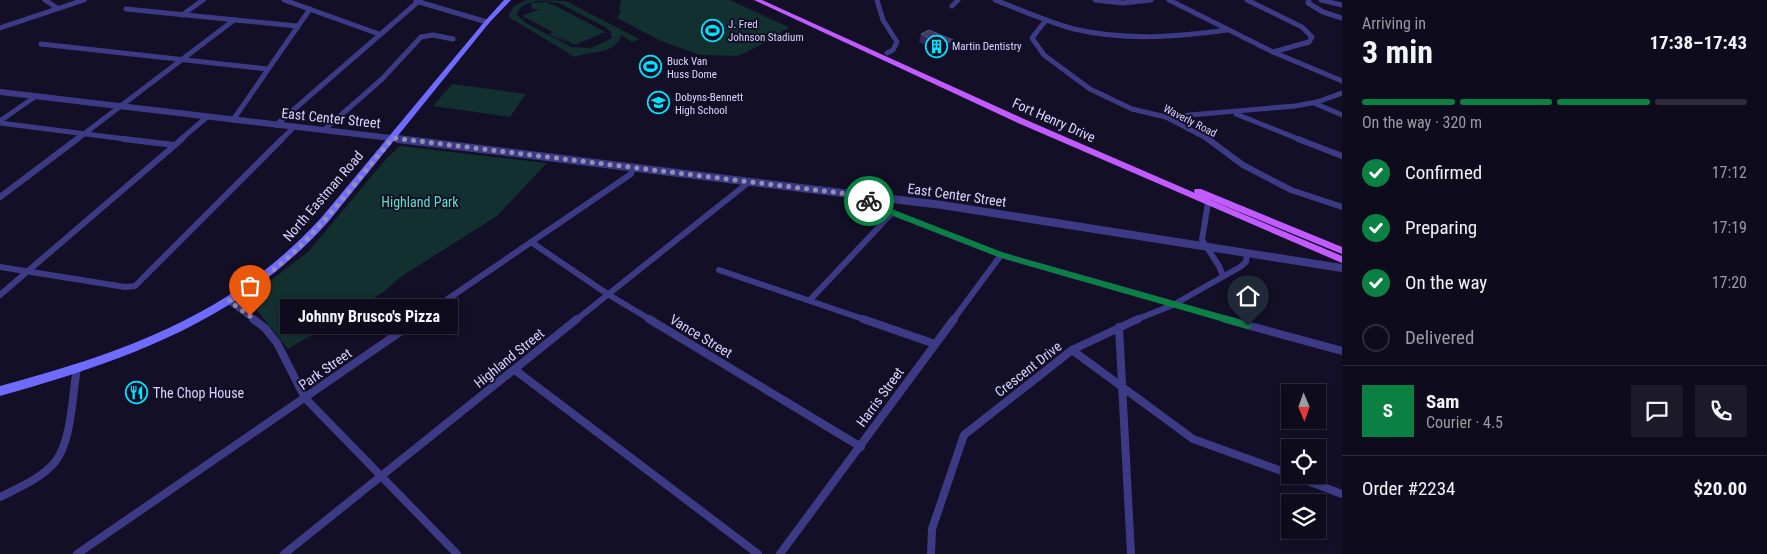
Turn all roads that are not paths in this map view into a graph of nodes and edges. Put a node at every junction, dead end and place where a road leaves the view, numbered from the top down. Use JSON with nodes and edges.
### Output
{"nodes":[{"id":1,"x":45,"y":0,"type":"edge"},
{"id":2,"x":84,"y":0,"type":"edge"},
{"id":3,"x":203,"y":0,"type":"edge"},
{"id":4,"x":284,"y":0,"type":"edge"},
{"id":5,"x":416,"y":0,"type":"edge"},
{"id":6,"x":508,"y":0,"type":"edge"},
{"id":7,"x":757,"y":0,"type":"edge"},
{"id":8,"x":769,"y":0,"type":"edge"},
{"id":9,"x":877,"y":0,"type":"edge"},
{"id":10,"x":958,"y":0,"type":"edge"},
{"id":11,"x":995,"y":0,"type":"edge"},
{"id":12,"x":1095,"y":0,"type":"edge"},
{"id":13,"x":1151,"y":0,"type":"edge"},
{"id":14,"x":1169,"y":0,"type":"edge"},
{"id":15,"x":1246,"y":0,"type":"edge"},
{"id":16,"x":1309,"y":0,"type":"edge"},
{"id":17,"x":1321,"y":0,"type":"edge"},
{"id":18,"x":1342,"y":5,"type":"edge"},
{"id":19,"x":952,"y":6,"type":"dead end"},
{"id":20,"x":57,"y":8,"type":"junction"},
{"id":21,"x":126,"y":9,"type":"dead end"},
{"id":22,"x":310,"y":9,"type":"junction"},
{"id":23,"x":182,"y":15,"type":"junction"},
{"id":24,"x":1342,"y":18,"type":"edge"},
{"id":25,"x":234,"y":20,"type":"junction"},
{"id":26,"x":1046,"y":20,"type":"junction"},
{"id":27,"x":487,"y":22,"type":"junction"},
{"id":28,"x":297,"y":26,"type":"junction"},
{"id":29,"x":0,"y":28,"type":"edge"},
{"id":30,"x":1227,"y":30,"type":"junction"},
{"id":31,"x":379,"y":34,"type":"junction"},
{"id":32,"x":453,"y":39,"type":"dead end"},
{"id":33,"x":41,"y":44,"type":"dead end"},
{"id":34,"x":1273,"y":52,"type":"junction"},
{"id":35,"x":888,"y":53,"type":"junction"},
{"id":36,"x":183,"y":58,"type":"junction"},
{"id":37,"x":268,"y":69,"type":"junction"},
{"id":38,"x":1342,"y":81,"type":"edge"},
{"id":39,"x":0,"y":92,"type":"edge"},
{"id":40,"x":1342,"y":93,"type":"edge"},
{"id":41,"x":36,"y":96,"type":"junction"},
{"id":42,"x":1314,"y":103,"type":"junction"},
{"id":43,"x":119,"y":106,"type":"junction"},
{"id":44,"x":1232,"y":112,"type":"junction"},
{"id":45,"x":1342,"y":115,"type":"edge"},
{"id":46,"x":207,"y":117,"type":"junction"},
{"id":47,"x":1166,"y":118,"type":"junction"},
{"id":48,"x":233,"y":120,"type":"junction"},
{"id":49,"x":0,"y":122,"type":"edge"},
{"id":50,"x":276,"y":125,"type":"junction"},
{"id":51,"x":294,"y":127,"type":"junction"},
{"id":52,"x":324,"y":130,"type":"junction"},
{"id":53,"x":83,"y":134,"type":"junction"},
{"id":54,"x":393,"y":138,"type":"junction"},
{"id":55,"x":174,"y":145,"type":"junction"},
{"id":56,"x":1342,"y":156,"type":"edge"},
{"id":57,"x":633,"y":167,"type":"junction"},
{"id":58,"x":749,"y":182,"type":"junction"},
{"id":59,"x":865,"y":196,"type":"junction"},
{"id":60,"x":0,"y":197,"type":"edge"},
{"id":61,"x":1208,"y":199,"type":"junction"},
{"id":62,"x":1342,"y":207,"type":"edge"},
{"id":63,"x":893,"y":212,"type":"junction"},
{"id":64,"x":1284,"y":235,"type":"junction"},
{"id":65,"x":531,"y":242,"type":"junction"},
{"id":66,"x":1204,"y":246,"type":"junction"},
{"id":67,"x":1332,"y":247,"type":"junction"},
{"id":68,"x":1342,"y":251,"type":"edge"},
{"id":69,"x":1247,"y":253,"type":"junction"},
{"id":70,"x":1001,"y":255,"type":"junction"},
{"id":71,"x":1342,"y":260,"type":"edge"},
{"id":72,"x":0,"y":267,"type":"edge"},
{"id":73,"x":1342,"y":268,"type":"edge"},
{"id":74,"x":719,"y":270,"type":"dead end"},
{"id":75,"x":27,"y":271,"type":"junction"},
{"id":76,"x":1222,"y":276,"type":"junction"},
{"id":77,"x":0,"y":295,"type":"edge"},
{"id":78,"x":609,"y":295,"type":"junction"},
{"id":79,"x":810,"y":300,"type":"junction"},
{"id":80,"x":229,"y":301,"type":"junction"},
{"id":81,"x":1173,"y":305,"type":"junction"},
{"id":82,"x":1119,"y":327,"type":"junction"},
{"id":83,"x":935,"y":344,"type":"junction"},
{"id":84,"x":1072,"y":350,"type":"junction"},
{"id":85,"x":1342,"y":351,"type":"edge"},
{"id":86,"x":77,"y":369,"type":"junction"},
{"id":87,"x":515,"y":370,"type":"junction"},
{"id":88,"x":1122,"y":388,"type":"junction"},
{"id":89,"x":0,"y":391,"type":"edge"},
{"id":90,"x":305,"y":398,"type":"junction"},
{"id":91,"x":861,"y":448,"type":"junction"},
{"id":92,"x":1281,"y":471,"type":"edge"},
{"id":93,"x":380,"y":477,"type":"junction"},
{"id":94,"x":1315,"y":484,"type":"edge"},
{"id":95,"x":1342,"y":494,"type":"edge"},
{"id":96,"x":0,"y":496,"type":"edge"},
{"id":97,"x":1133,"y":553,"type":"edge"},
{"id":98,"x":77,"y":554,"type":"edge"},
{"id":99,"x":284,"y":554,"type":"edge"},
{"id":100,"x":457,"y":554,"type":"edge"},
{"id":101,"x":758,"y":554,"type":"edge"},
{"id":102,"x":780,"y":554,"type":"edge"},
{"id":103,"x":931,"y":554,"type":"edge"}],
"edges":[{"from":1,"to":20,"type":"street"},
{"from":2,"to":20,"type":"street"},
{"from":3,"to":23,"type":"street"},
{"from":4,"to":22,"type":"street"},
{"from":5,"to":27,"type":"street"},
{"from":5,"to":31,"type":"street"},
{"from":6,"to":27,"type":"main road","name":"North Eastman Road"},
{"from":7,"to":61,"type":"main road","name":"Fort Henry Drive"},
{"from":8,"to":35,"type":"main road","name":"Fort Henry Drive"},
{"from":9,"to":35,"type":"street"},
{"from":10,"to":19,"type":"street"},
{"from":11,"to":26,"type":"street"},
{"from":12,"to":13,"type":"street"},
{"from":14,"to":30,"type":"street"},
{"from":15,"to":34,"type":"street"},
{"from":16,"to":24,"type":"street"},
{"from":17,"to":18,"type":"street"},
{"from":20,"to":29,"type":"street"},
{"from":21,"to":23,"type":"street"},
{"from":22,"to":28,"type":"street"},
{"from":22,"to":31,"type":"street"},
{"from":23,"to":25,"type":"street"},
{"from":25,"to":28,"type":"street"},
{"from":25,"to":36,"type":"street"},
{"from":26,"to":30,"type":"street"},
{"from":26,"to":47,"type":"street","name":"Waverly Road"},
{"from":27,"to":54,"type":"main road","name":"North Eastman Road"},
{"from":28,"to":37,"type":"street"},
{"from":30,"to":34,"type":"street"},
{"from":31,"to":50,"type":"street"},
{"from":32,"to":52,"type":"street"},
{"from":33,"to":36,"type":"street"},
{"from":34,"to":38,"type":"street"},
{"from":35,"to":61,"type":"main road","name":"Fort Henry Drive"},
{"from":36,"to":37,"type":"street"},
{"from":36,"to":43,"type":"street"},
{"from":37,"to":48,"type":"street"},
{"from":39,"to":41,"type":"street","name":"East Center Street"},
{"from":40,"to":42,"type":"street"},
{"from":41,"to":43,"type":"street","name":"East Center Street"},
{"from":41,"to":49,"type":"street"},
{"from":42,"to":44,"type":"street"},
{"from":42,"to":45,"type":"street"},
{"from":43,"to":46,"type":"street","name":"East Center Street"},
{"from":43,"to":53,"type":"street"},
{"from":44,"to":47,"type":"street"},
{"from":44,"to":56,"type":"street"},
{"from":46,"to":48,"type":"street","name":"East Center Street"},
{"from":46,"to":55,"type":"street"},
{"from":47,"to":62,"type":"street","name":"Waverly Road"},
{"from":48,"to":50,"type":"street","name":"East Center Street"},
{"from":49,"to":53,"type":"street"},
{"from":50,"to":51,"type":"street","name":"East Center Street"},
{"from":51,"to":52,"type":"street","name":"East Center Street"},
{"from":51,"to":75,"type":"street"},
{"from":52,"to":54,"type":"street","name":"East Center Street"},
{"from":53,"to":55,"type":"street"},
{"from":53,"to":60,"type":"street"},
{"from":54,"to":57,"type":"street","name":"East Center Street"},
{"from":54,"to":80,"type":"main road","name":"North Eastman Road"},
{"from":55,"to":75,"type":"street"},
{"from":57,"to":58,"type":"street","name":"East Center Street"},
{"from":57,"to":65,"type":"street","name":"Park Street"},
{"from":58,"to":59,"type":"street","name":"East Center Street"},
{"from":58,"to":78,"type":"street","name":"Highland Street"},
{"from":59,"to":63,"type":"street"},
{"from":59,"to":66,"type":"street","name":"East Center Street"},
{"from":61,"to":64,"type":"main road","name":"Fort Henry Drive"},
{"from":61,"to":66,"type":"street"},
{"from":61,"to":67,"type":"main road","name":"Fort Henry Drive"},
{"from":63,"to":70,"type":"street"},
{"from":63,"to":79,"type":"street"},
{"from":64,"to":67,"type":"main road"},
{"from":64,"to":71,"type":"main road","name":"Fort Henry Drive"},
{"from":65,"to":78,"type":"street","name":"Vance Street"},
{"from":65,"to":90,"type":"street","name":"Park Street"},
{"from":66,"to":69,"type":"street","name":"East Center Street"},
{"from":66,"to":76,"type":"street"},
{"from":67,"to":68,"type":"main road","name":"Fort Henry Drive"},
{"from":69,"to":73,"type":"street","name":"East Center Street"},
{"from":69,"to":76,"type":"street","name":"Crescent Drive"},
{"from":70,"to":81,"type":"street"},
{"from":70,"to":83,"type":"street","name":"Harris Street"},
{"from":72,"to":75,"type":"street"},
{"from":74,"to":79,"type":"street"},
{"from":75,"to":77,"type":"street"},
{"from":76,"to":81,"type":"street","name":"Crescent Drive"},
{"from":78,"to":87,"type":"street","name":"Highland Street"},
{"from":78,"to":91,"type":"street","name":"Vance Street"},
{"from":79,"to":83,"type":"street"},
{"from":80,"to":86,"type":"main road","name":"North Eastman Road"},
{"from":80,"to":90,"type":"street"},
{"from":81,"to":82,"type":"street","name":"Crescent Drive"},
{"from":81,"to":85,"type":"street"},
{"from":82,"to":84,"type":"street","name":"Crescent Drive"},
{"from":82,"to":88,"type":"street"},
{"from":83,"to":91,"type":"street","name":"Harris Street"},
{"from":84,"to":88,"type":"street"},
{"from":84,"to":103,"type":"street","name":"Crescent Drive"},
{"from":86,"to":89,"type":"main road","name":"North Eastman Road"},
{"from":86,"to":96,"type":"street"},
{"from":87,"to":93,"type":"street","name":"Highland Street"},
{"from":87,"to":101,"type":"street"},
{"from":88,"to":92,"type":"street"},
{"from":88,"to":97,"type":"street"},
{"from":90,"to":93,"type":"street"},
{"from":90,"to":98,"type":"street","name":"Park Street"},
{"from":91,"to":102,"type":"street","name":"Harris Street"},
{"from":93,"to":99,"type":"street","name":"Highland Street"},
{"from":93,"to":100,"type":"street"},
{"from":94,"to":95,"type":"street"}]}
